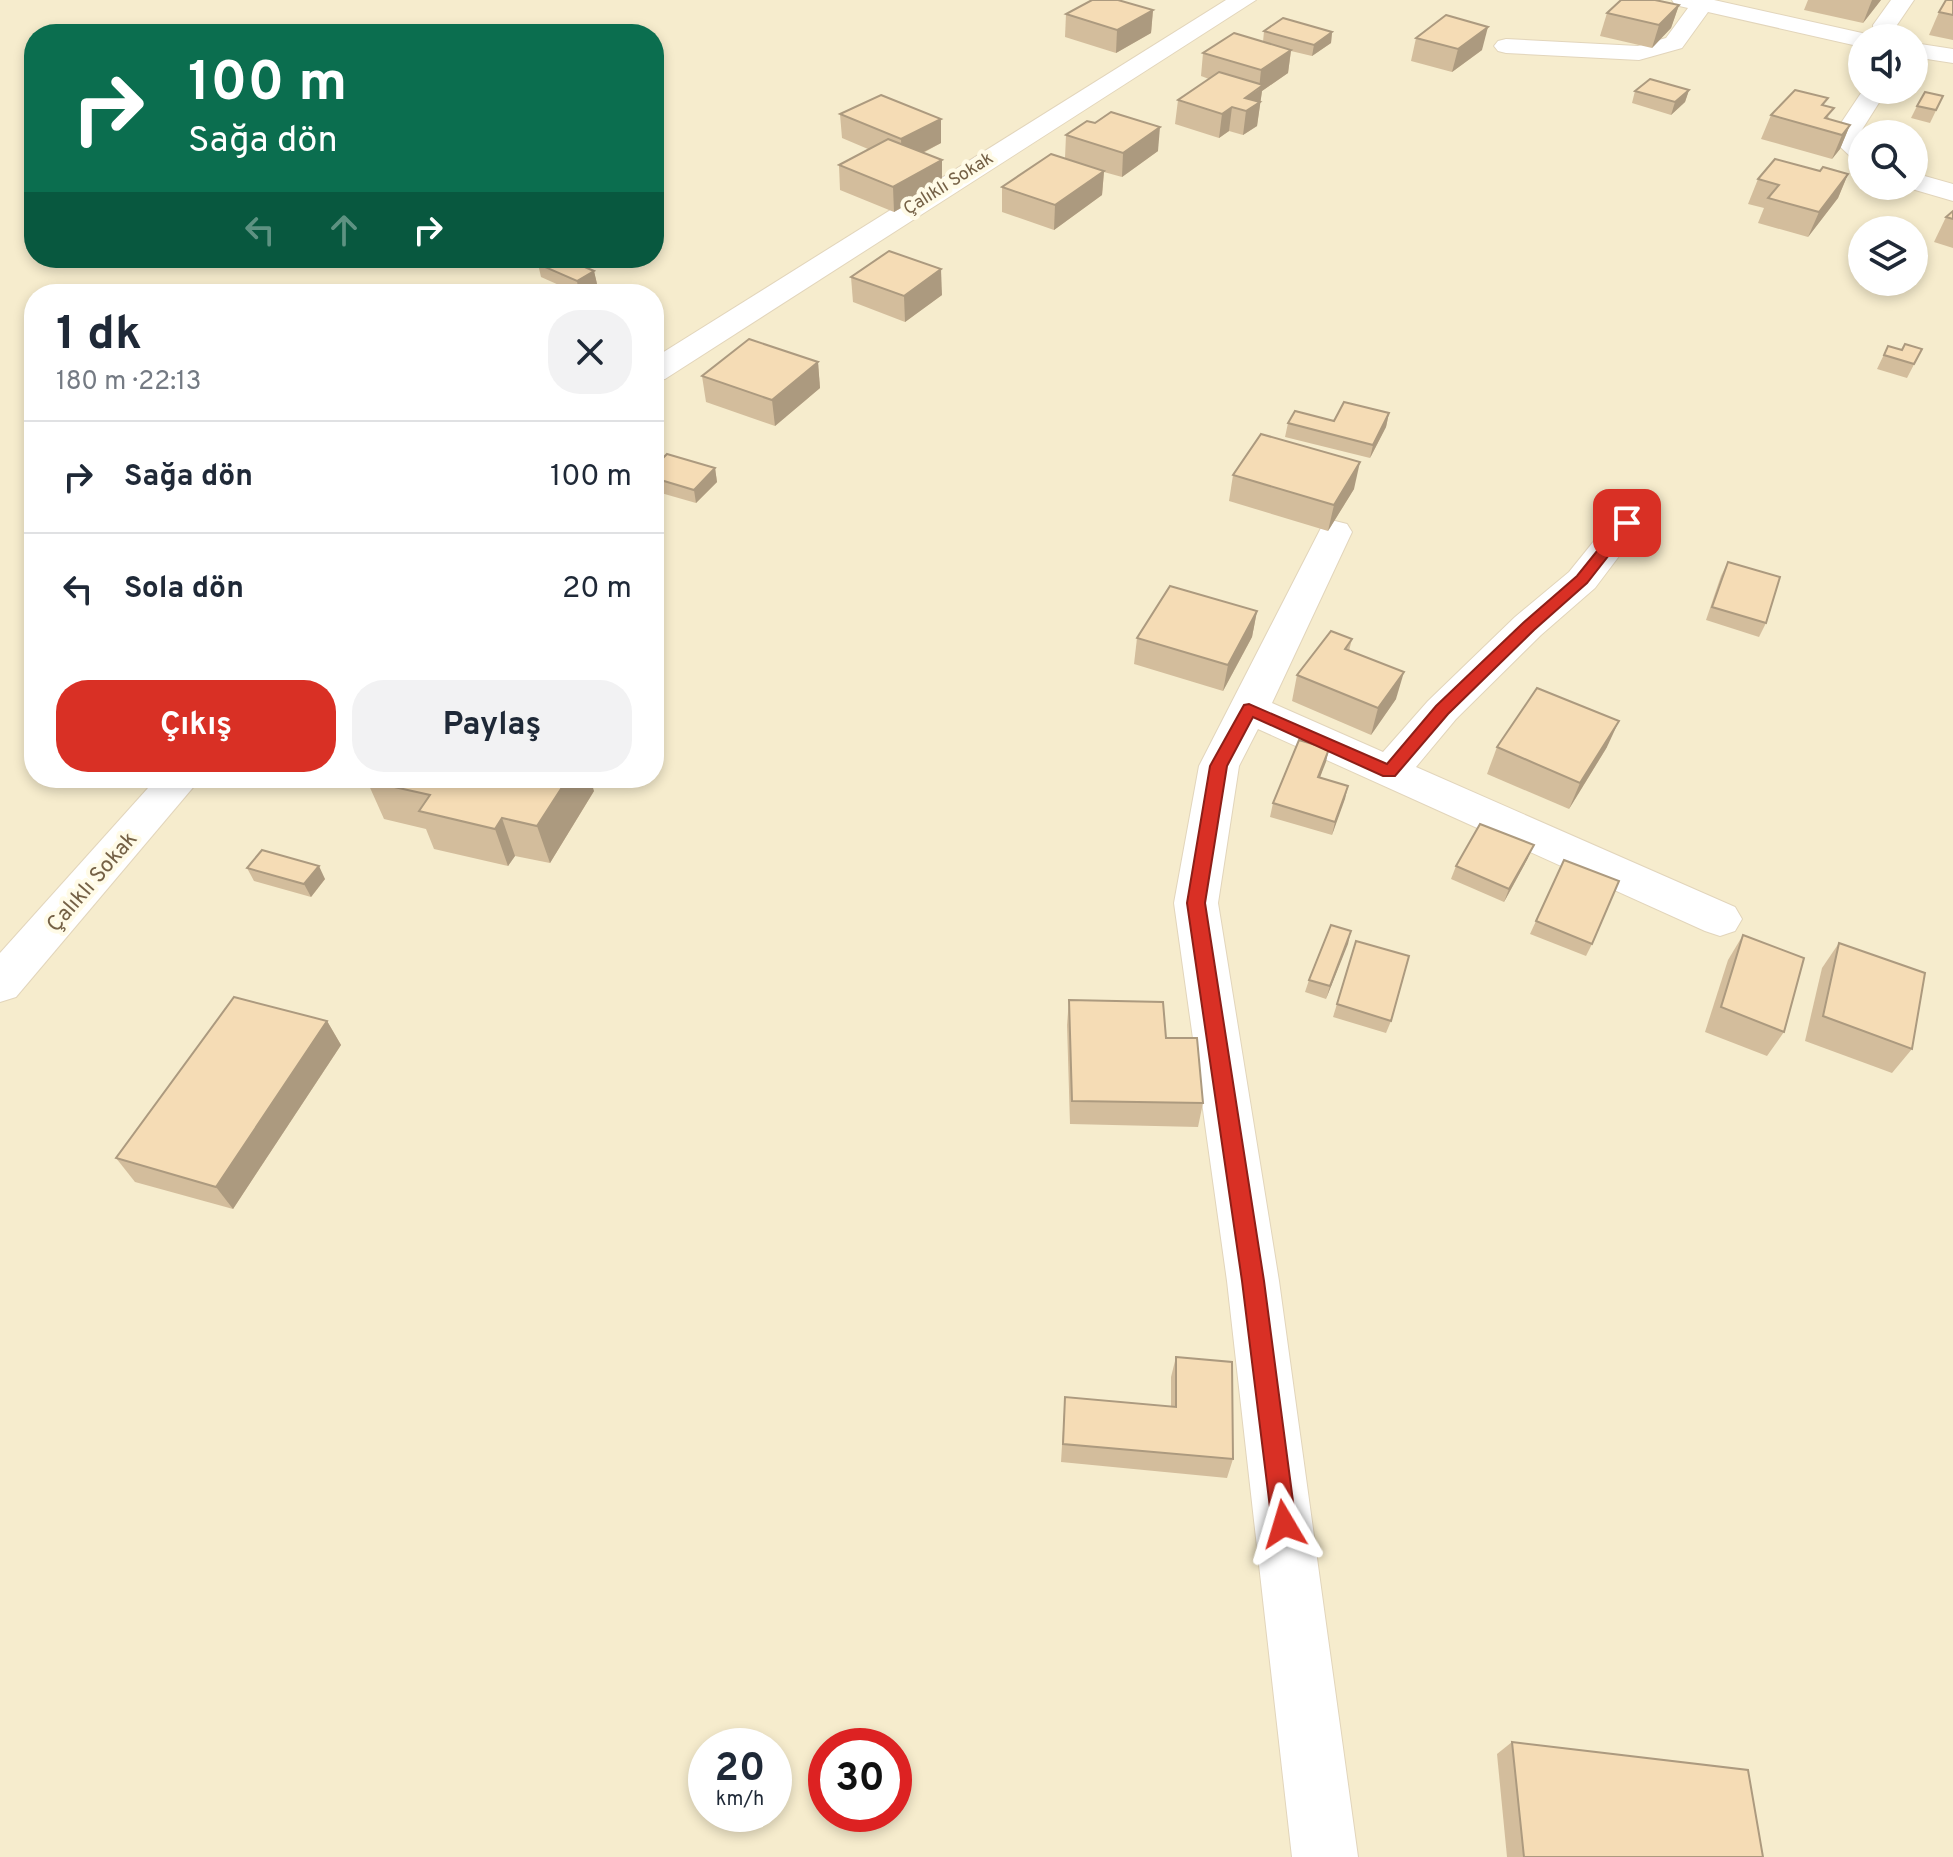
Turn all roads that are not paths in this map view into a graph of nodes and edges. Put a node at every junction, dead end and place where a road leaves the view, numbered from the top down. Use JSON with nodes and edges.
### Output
{"nodes":[{"id":1,"x":1245,"y":0,"type":"edge"},
{"id":2,"x":1903,"y":0,"type":"edge"},
{"id":3,"x":1692,"y":2,"type":"edge"},
{"id":4,"x":1886,"y":24,"type":"edge"},
{"id":5,"x":1848,"y":37,"type":"edge"},
{"id":6,"x":1506,"y":46,"type":"dead end"},
{"id":7,"x":1928,"y":52,"type":"edge"},
{"id":8,"x":1953,"y":56,"type":"edge"},
{"id":9,"x":1928,"y":185,"type":"edge"},
{"id":10,"x":1953,"y":193,"type":"edge"},
{"id":11,"x":664,"y":366,"type":"edge"},
{"id":12,"x":1627,"y":523,"type":"dead end"},
{"id":13,"x":1335,"y":532,"type":"edge"},
{"id":14,"x":1249,"y":709,"type":"junction"},
{"id":15,"x":1389,"y":772,"type":"junction"},
{"id":16,"x":172,"y":788,"type":"edge"},
{"id":17,"x":1720,"y":919,"type":"dead end"},
{"id":18,"x":0,"y":984,"type":"edge"},
{"id":19,"x":1325,"y":1857,"type":"edge"}],
"edges":[{"from":1,"to":11,"type":"street","name":"Çalıklı Sokak"},
{"from":2,"to":4,"type":"street"},
{"from":3,"to":5,"type":"street"},
{"from":3,"to":6,"type":"street"},
{"from":7,"to":8,"type":"street"},
{"from":9,"to":10,"type":"street"},
{"from":12,"to":15,"type":"street"},
{"from":13,"to":14,"type":"street"},
{"from":14,"to":15,"type":"street"},
{"from":14,"to":19,"type":"street"},
{"from":15,"to":17,"type":"street"},
{"from":16,"to":18,"type":"street","name":"Çalıklı Sokak"}]}
